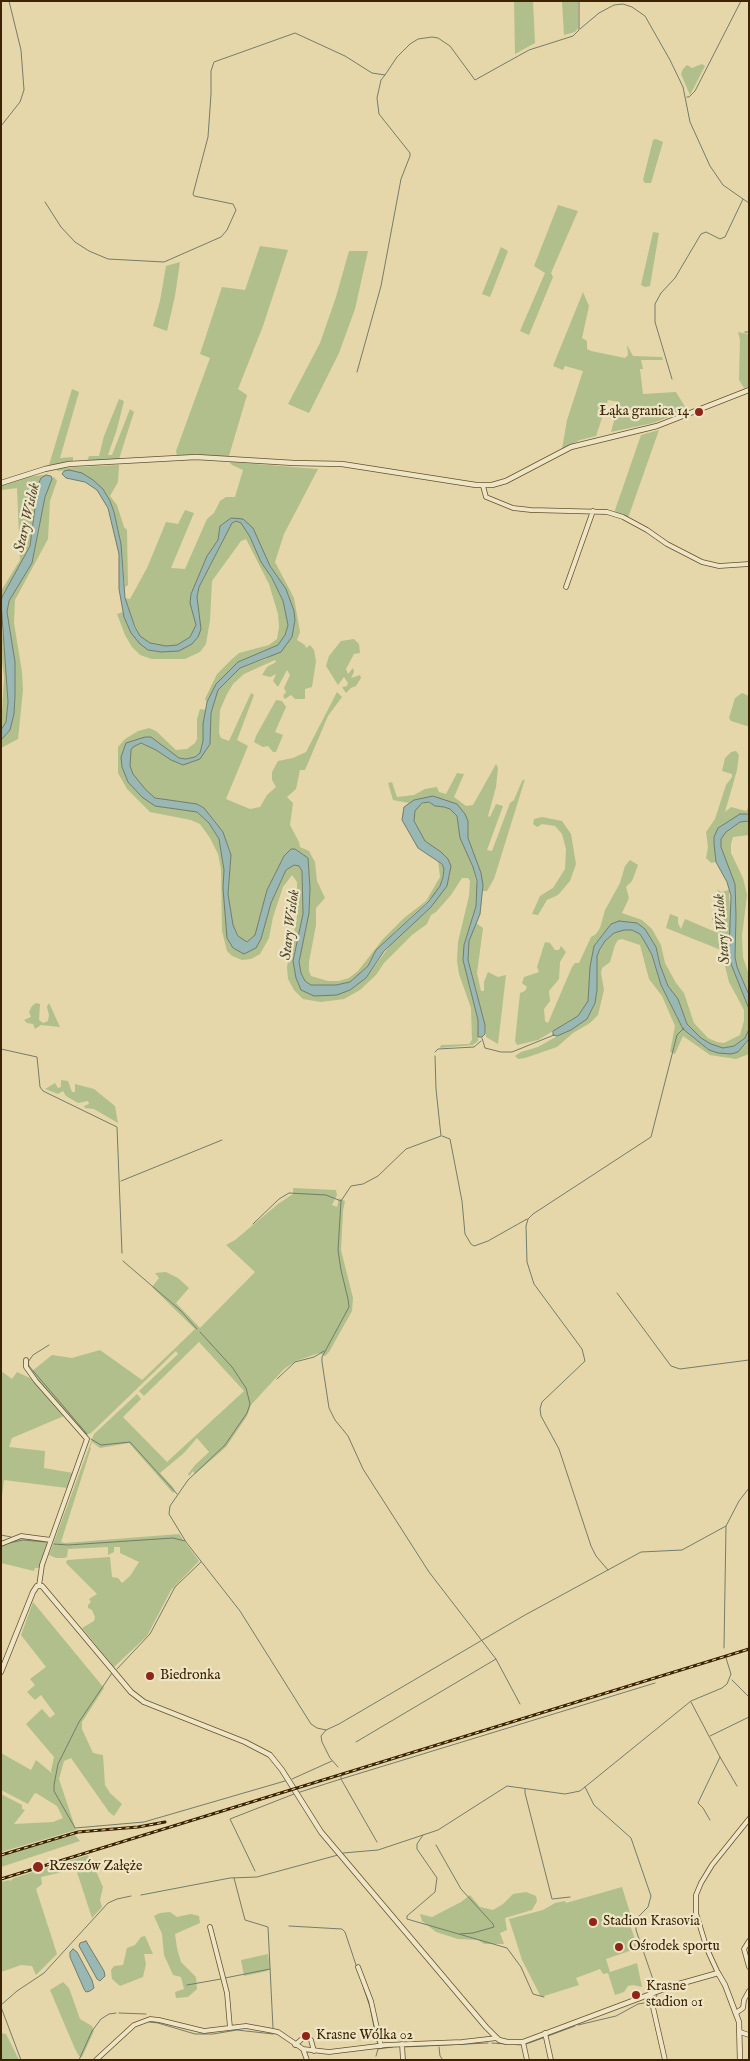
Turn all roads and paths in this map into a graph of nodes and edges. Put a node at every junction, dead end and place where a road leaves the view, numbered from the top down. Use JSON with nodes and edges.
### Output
{"nodes":[{"id":1,"x":749,"y":390,"type":"edge"},
{"id":2,"x":1,"y":483,"type":"edge"},
{"id":3,"x":483,"y":486,"type":"junction"},
{"id":4,"x":593,"y":511,"type":"junction"},
{"id":5,"x":749,"y":564,"type":"edge"},
{"id":6,"x":566,"y":586,"type":"dead end"},
{"id":7,"x":26,"y":1360,"type":"dead end"},
{"id":8,"x":51,"y":1540,"type":"junction"},
{"id":9,"x":1,"y":1544,"type":"edge"},
{"id":10,"x":39,"y":1586,"type":"junction"},
{"id":11,"x":1,"y":1672,"type":"edge"},
{"id":12,"x":749,"y":1819,"type":"edge"},
{"id":13,"x":210,"y":1927,"type":"dead end"},
{"id":14,"x":749,"y":1941,"type":"edge"},
{"id":15,"x":358,"y":1967,"type":"dead end"},
{"id":16,"x":749,"y":1967,"type":"edge"},
{"id":17,"x":718,"y":1973,"type":"junction"},
{"id":18,"x":749,"y":1991,"type":"edge"},
{"id":19,"x":650,"y":1994,"type":"junction"},
{"id":20,"x":736,"y":2013,"type":"junction"},
{"id":21,"x":230,"y":2028,"type":"junction"},
{"id":22,"x":740,"y":2032,"type":"junction"},
{"id":23,"x":545,"y":2033,"type":"junction"},
{"id":24,"x":749,"y":2035,"type":"edge"},
{"id":25,"x":497,"y":2038,"type":"junction"},
{"id":26,"x":523,"y":2042,"type":"junction"},
{"id":27,"x":402,"y":2044,"type":"junction"},
{"id":28,"x":295,"y":2045,"type":"junction"},
{"id":29,"x":382,"y":2046,"type":"junction"},
{"id":30,"x":303,"y":2049,"type":"junction"},
{"id":31,"x":314,"y":2051,"type":"junction"},
{"id":32,"x":96,"y":2060,"type":"edge"},
{"id":33,"x":307,"y":2060,"type":"edge"},
{"id":34,"x":403,"y":2060,"type":"edge"},
{"id":35,"x":527,"y":2060,"type":"edge"},
{"id":36,"x":551,"y":2060,"type":"edge"},
{"id":37,"x":665,"y":2060,"type":"edge"},
{"id":38,"x":740,"y":2060,"type":"edge"}],
"edges":[{"from":1,"to":3,"type":"street"},
{"from":2,"to":3,"type":"street"},
{"from":3,"to":4,"type":"street"},
{"from":4,"to":5,"type":"street"},
{"from":4,"to":6,"type":"street"},
{"from":7,"to":8,"type":"street"},
{"from":8,"to":9,"type":"street"},
{"from":8,"to":10,"type":"street"},
{"from":10,"to":11,"type":"street"},
{"from":10,"to":25,"type":"street"},
{"from":12,"to":17,"type":"street"},
{"from":13,"to":21,"type":"street"},
{"from":14,"to":16,"type":"street"},
{"from":15,"to":29,"type":"street"},
{"from":17,"to":19,"type":"street"},
{"from":17,"to":20,"type":"street"},
{"from":18,"to":20,"type":"street"},
{"from":19,"to":23,"type":"street"},
{"from":19,"to":37,"type":"street"},
{"from":20,"to":22,"type":"street"},
{"from":21,"to":28,"type":"street"},
{"from":21,"to":32,"type":"street"},
{"from":22,"to":24,"type":"street"},
{"from":22,"to":38,"type":"street"},
{"from":23,"to":26,"type":"street"},
{"from":23,"to":36,"type":"street"},
{"from":25,"to":26,"type":"street"},
{"from":25,"to":27,"type":"street"},
{"from":26,"to":35,"type":"street"},
{"from":27,"to":29,"type":"street"},
{"from":27,"to":34,"type":"street"},
{"from":28,"to":30,"type":"street"},
{"from":28,"to":31,"type":"street"},
{"from":29,"to":31,"type":"street"},
{"from":30,"to":31,"type":"street"},
{"from":30,"to":33,"type":"street"}]}
